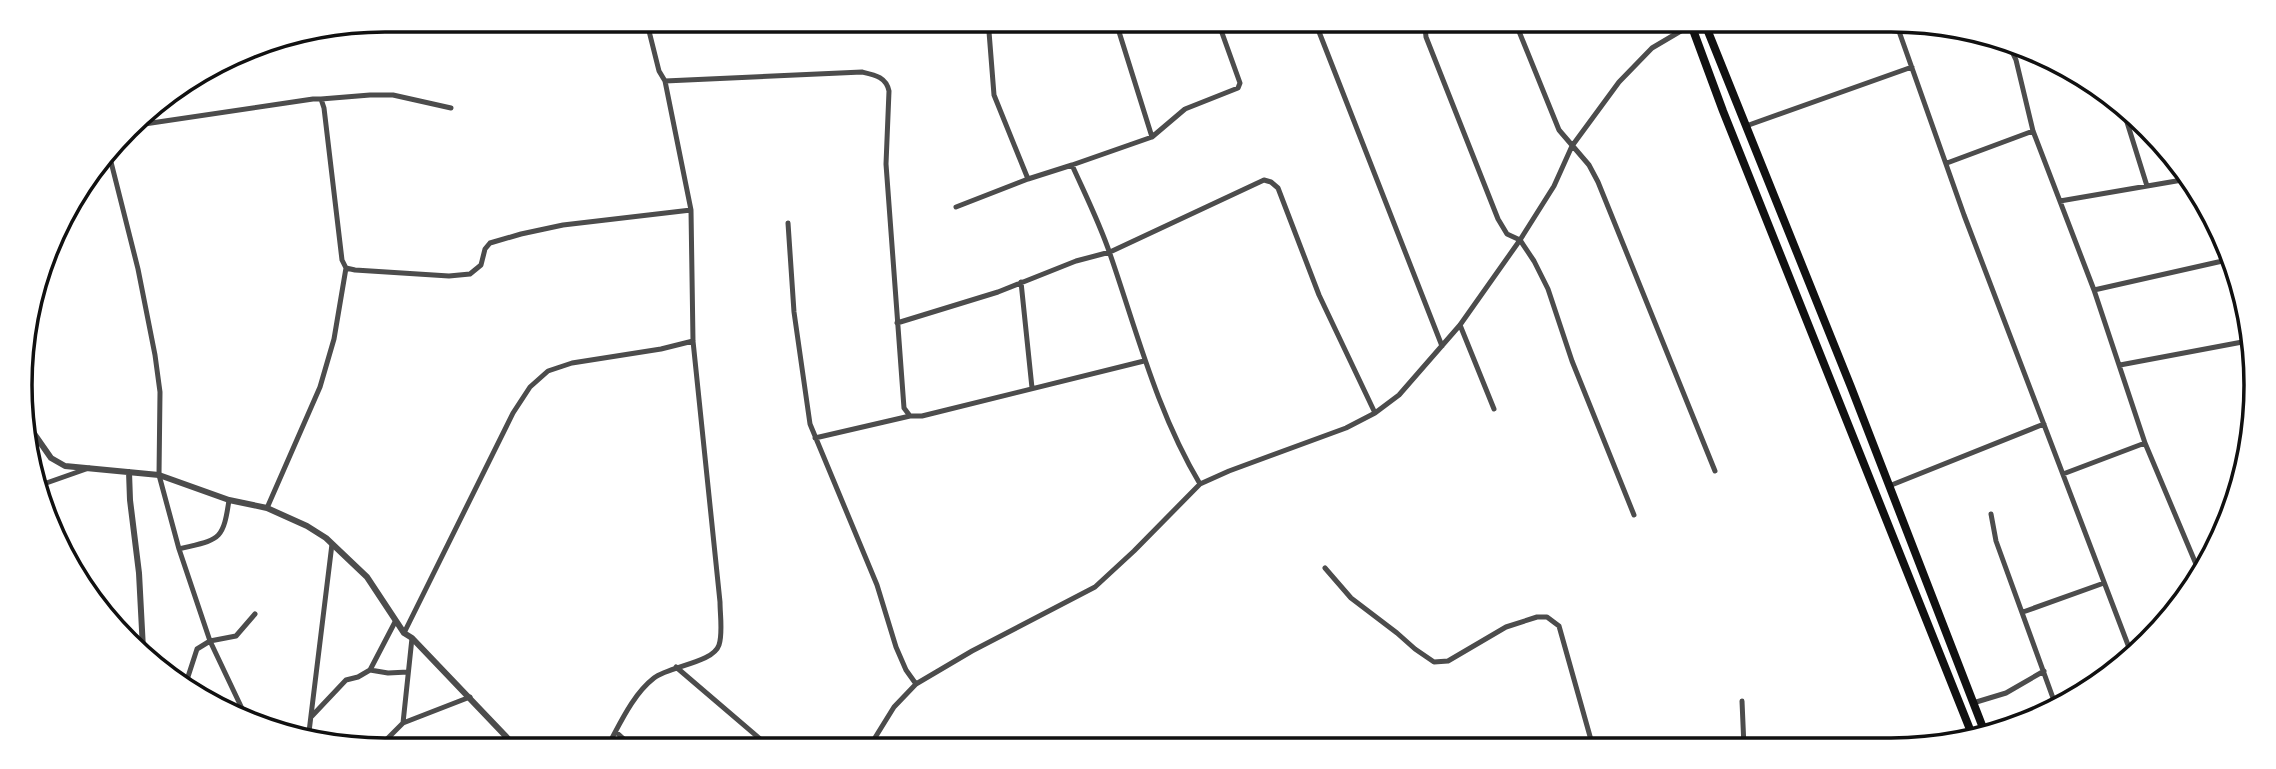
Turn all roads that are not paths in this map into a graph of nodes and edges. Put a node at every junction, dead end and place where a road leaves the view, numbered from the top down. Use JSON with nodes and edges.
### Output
{"nodes":[{"id":1,"x":649,"y":32,"type":"edge"},
{"id":2,"x":989,"y":32,"type":"edge"},
{"id":3,"x":1119,"y":32,"type":"edge"},
{"id":4,"x":1221,"y":32,"type":"edge"},
{"id":5,"x":1319,"y":32,"type":"edge"},
{"id":6,"x":1426,"y":32,"type":"edge"},
{"id":7,"x":1519,"y":32,"type":"edge"},
{"id":8,"x":1675,"y":32,"type":"edge"},
{"id":9,"x":1694,"y":32,"type":"edge"},
{"id":10,"x":1708,"y":32,"type":"edge"},
{"id":11,"x":1899,"y":32,"type":"edge"},
{"id":12,"x":2013,"y":53,"type":"edge"},
{"id":13,"x":1912,"y":67,"type":"junction"},
{"id":14,"x":664,"y":81,"type":"junction"},
{"id":15,"x":321,"y":99,"type":"junction"},
{"id":16,"x":451,"y":108,"type":"dead end"},
{"id":17,"x":2127,"y":122,"type":"edge"},
{"id":18,"x":146,"y":124,"type":"edge"},
{"id":19,"x":1746,"y":126,"type":"junction"},
{"id":20,"x":2033,"y":131,"type":"junction"},
{"id":21,"x":1152,"y":137,"type":"junction"},
{"id":22,"x":1572,"y":146,"type":"junction"},
{"id":23,"x":111,"y":162,"type":"edge"},
{"id":24,"x":1947,"y":163,"type":"junction"},
{"id":25,"x":1072,"y":165,"type":"junction"},
{"id":26,"x":1028,"y":179,"type":"junction"},
{"id":27,"x":2180,"y":180,"type":"edge"},
{"id":28,"x":2147,"y":186,"type":"junction"},
{"id":29,"x":2060,"y":201,"type":"junction"},
{"id":30,"x":956,"y":207,"type":"dead end"},
{"id":31,"x":691,"y":210,"type":"junction"},
{"id":32,"x":788,"y":223,"type":"dead end"},
{"id":33,"x":1520,"y":240,"type":"junction"},
{"id":34,"x":1110,"y":252,"type":"junction"},
{"id":35,"x":2222,"y":261,"type":"edge"},
{"id":36,"x":346,"y":268,"type":"junction"},
{"id":37,"x":1021,"y":282,"type":"junction"},
{"id":38,"x":2094,"y":290,"type":"junction"},
{"id":39,"x":1816,"y":301,"type":"junction"},
{"id":40,"x":1803,"y":310,"type":"junction"},
{"id":41,"x":897,"y":323,"type":"junction"},
{"id":42,"x":1460,"y":325,"type":"junction"},
{"id":43,"x":693,"y":341,"type":"junction"},
{"id":44,"x":2242,"y":342,"type":"edge"},
{"id":45,"x":1442,"y":346,"type":"junction"},
{"id":46,"x":1144,"y":361,"type":"junction"},
{"id":47,"x":2120,"y":365,"type":"junction"},
{"id":48,"x":1032,"y":388,"type":"junction"},
{"id":49,"x":1494,"y":409,"type":"dead end"},
{"id":50,"x":1375,"y":413,"type":"junction"},
{"id":51,"x":910,"y":416,"type":"junction"},
{"id":52,"x":2044,"y":424,"type":"junction"},
{"id":53,"x":36,"y":436,"type":"edge"},
{"id":54,"x":815,"y":438,"type":"junction"},
{"id":55,"x":2145,"y":443,"type":"junction"},
{"id":56,"x":89,"y":468,"type":"junction"},
{"id":57,"x":1715,"y":471,"type":"dead end"},
{"id":58,"x":129,"y":472,"type":"junction"},
{"id":59,"x":2063,"y":474,"type":"junction"},
{"id":60,"x":159,"y":475,"type":"junction"},
{"id":61,"x":46,"y":483,"type":"edge"},
{"id":62,"x":1200,"y":484,"type":"junction"},
{"id":63,"x":1889,"y":486,"type":"junction"},
{"id":64,"x":229,"y":499,"type":"junction"},
{"id":65,"x":267,"y":508,"type":"junction"},
{"id":66,"x":1991,"y":514,"type":"dead end"},
{"id":67,"x":1634,"y":515,"type":"dead end"},
{"id":68,"x":332,"y":544,"type":"junction"},
{"id":69,"x":178,"y":548,"type":"junction"},
{"id":70,"x":2196,"y":563,"type":"edge"},
{"id":71,"x":1325,"y":568,"type":"dead end"},
{"id":72,"x":2104,"y":583,"type":"junction"},
{"id":73,"x":2023,"y":612,"type":"junction"},
{"id":74,"x":255,"y":614,"type":"dead end"},
{"id":75,"x":395,"y":622,"type":"junction"},
{"id":76,"x":404,"y":633,"type":"junction"},
{"id":77,"x":412,"y":638,"type":"junction"},
{"id":78,"x":142,"y":640,"type":"edge"},
{"id":79,"x":210,"y":641,"type":"junction"},
{"id":80,"x":2128,"y":646,"type":"edge"},
{"id":81,"x":676,"y":667,"type":"junction"},
{"id":82,"x":370,"y":670,"type":"junction"},
{"id":83,"x":2044,"y":671,"type":"junction"},
{"id":84,"x":408,"y":673,"type":"junction"},
{"id":85,"x":188,"y":678,"type":"edge"},
{"id":86,"x":916,"y":684,"type":"junction"},
{"id":87,"x":470,"y":697,"type":"junction"},
{"id":88,"x":2053,"y":698,"type":"edge"},
{"id":89,"x":1742,"y":701,"type":"dead end"},
{"id":90,"x":1973,"y":703,"type":"junction"},
{"id":91,"x":241,"y":707,"type":"edge"},
{"id":92,"x":312,"y":716,"type":"junction"},
{"id":93,"x":403,"y":723,"type":"junction"},
{"id":94,"x":1981,"y":725,"type":"edge"},
{"id":95,"x":1970,"y":728,"type":"edge"},
{"id":96,"x":310,"y":729,"type":"edge"},
{"id":97,"x":616,"y":732,"type":"junction"},
{"id":98,"x":388,"y":738,"type":"edge"},
{"id":99,"x":507,"y":738,"type":"edge"},
{"id":100,"x":612,"y":738,"type":"edge"},
{"id":101,"x":623,"y":738,"type":"edge"},
{"id":102,"x":759,"y":738,"type":"edge"},
{"id":103,"x":875,"y":738,"type":"edge"},
{"id":104,"x":1590,"y":738,"type":"edge"},
{"id":105,"x":1744,"y":738,"type":"edge"}],
"edges":[{"from":1,"to":14,"type":"street"},
{"from":2,"to":26,"type":"street"},
{"from":3,"to":21,"type":"street"},
{"from":4,"to":21,"type":"street"},
{"from":5,"to":45,"type":"street"},
{"from":6,"to":33,"type":"street"},
{"from":7,"to":22,"type":"street"},
{"from":8,"to":22,"type":"street"},
{"from":9,"to":40,"type":"highway"},
{"from":10,"to":19,"type":"highway"},
{"from":11,"to":13,"type":"street"},
{"from":12,"to":20,"type":"street"},
{"from":13,"to":19,"type":"street"},
{"from":13,"to":24,"type":"street"},
{"from":14,"to":31,"type":"street"},
{"from":14,"to":41,"type":"street"},
{"from":15,"to":16,"type":"street"},
{"from":15,"to":18,"type":"street"},
{"from":15,"to":36,"type":"street"},
{"from":17,"to":28,"type":"street"},
{"from":19,"to":39,"type":"highway"},
{"from":20,"to":24,"type":"street"},
{"from":20,"to":29,"type":"street"},
{"from":21,"to":25,"type":"street"},
{"from":22,"to":33,"type":"street"},
{"from":22,"to":57,"type":"street"},
{"from":23,"to":60,"type":"street"},
{"from":24,"to":52,"type":"street"},
{"from":25,"to":26,"type":"street"},
{"from":25,"to":34,"type":"street"},
{"from":26,"to":30,"type":"street"},
{"from":27,"to":28,"type":"street"},
{"from":28,"to":29,"type":"street"},
{"from":29,"to":38,"type":"street"},
{"from":31,"to":36,"type":"street"},
{"from":31,"to":43,"type":"street"},
{"from":32,"to":54,"type":"street"},
{"from":33,"to":42,"type":"street"},
{"from":33,"to":67,"type":"street"},
{"from":34,"to":37,"type":"street"},
{"from":34,"to":46,"type":"street"},
{"from":34,"to":50,"type":"street"},
{"from":35,"to":38,"type":"street"},
{"from":36,"to":65,"type":"street"},
{"from":37,"to":41,"type":"street"},
{"from":37,"to":48,"type":"street"},
{"from":38,"to":47,"type":"street"},
{"from":39,"to":40,"type":"highway"},
{"from":39,"to":63,"type":"highway"},
{"from":40,"to":95,"type":"highway"},
{"from":41,"to":51,"type":"street"},
{"from":42,"to":45,"type":"street"},
{"from":42,"to":49,"type":"street"},
{"from":43,"to":76,"type":"street"},
{"from":43,"to":81,"type":"street"},
{"from":44,"to":47,"type":"street"},
{"from":45,"to":50,"type":"street"},
{"from":46,"to":48,"type":"street"},
{"from":46,"to":62,"type":"street"},
{"from":47,"to":55,"type":"street"},
{"from":48,"to":51,"type":"street"},
{"from":50,"to":62,"type":"street"},
{"from":51,"to":54,"type":"street"},
{"from":52,"to":59,"type":"street"},
{"from":52,"to":63,"type":"street"},
{"from":53,"to":56,"type":"street"},
{"from":54,"to":86,"type":"street"},
{"from":55,"to":59,"type":"street"},
{"from":55,"to":70,"type":"street"},
{"from":56,"to":58,"type":"street"},
{"from":56,"to":61,"type":"street"},
{"from":58,"to":60,"type":"street"},
{"from":58,"to":78,"type":"street"},
{"from":59,"to":72,"type":"street"},
{"from":60,"to":64,"type":"street"},
{"from":60,"to":69,"type":"street"},
{"from":62,"to":86,"type":"street"},
{"from":63,"to":90,"type":"highway"},
{"from":64,"to":65,"type":"street"},
{"from":64,"to":69,"type":"street"},
{"from":65,"to":68,"type":"street"},
{"from":66,"to":73,"type":"street"},
{"from":68,"to":75,"type":"street"},
{"from":68,"to":92,"type":"street"},
{"from":69,"to":79,"type":"street"},
{"from":71,"to":104,"type":"street"},
{"from":72,"to":73,"type":"street"},
{"from":72,"to":80,"type":"street"},
{"from":73,"to":83,"type":"street"},
{"from":74,"to":79,"type":"street"},
{"from":75,"to":76,"type":"street"},
{"from":75,"to":82,"type":"street"},
{"from":76,"to":77,"type":"street"},
{"from":77,"to":84,"type":"street"},
{"from":77,"to":87,"type":"street"},
{"from":79,"to":85,"type":"street"},
{"from":79,"to":91,"type":"street"},
{"from":81,"to":97,"type":"street"},
{"from":81,"to":102,"type":"street"},
{"from":82,"to":84,"type":"street"},
{"from":82,"to":92,"type":"street"},
{"from":83,"to":88,"type":"street"},
{"from":83,"to":90,"type":"street"},
{"from":84,"to":93,"type":"street"},
{"from":86,"to":103,"type":"street"},
{"from":87,"to":93,"type":"street"},
{"from":87,"to":99,"type":"street"},
{"from":89,"to":105,"type":"street"},
{"from":90,"to":94,"type":"highway"},
{"from":92,"to":96,"type":"street"},
{"from":93,"to":98,"type":"street"},
{"from":97,"to":100,"type":"street"},
{"from":97,"to":101,"type":"street"}]}
